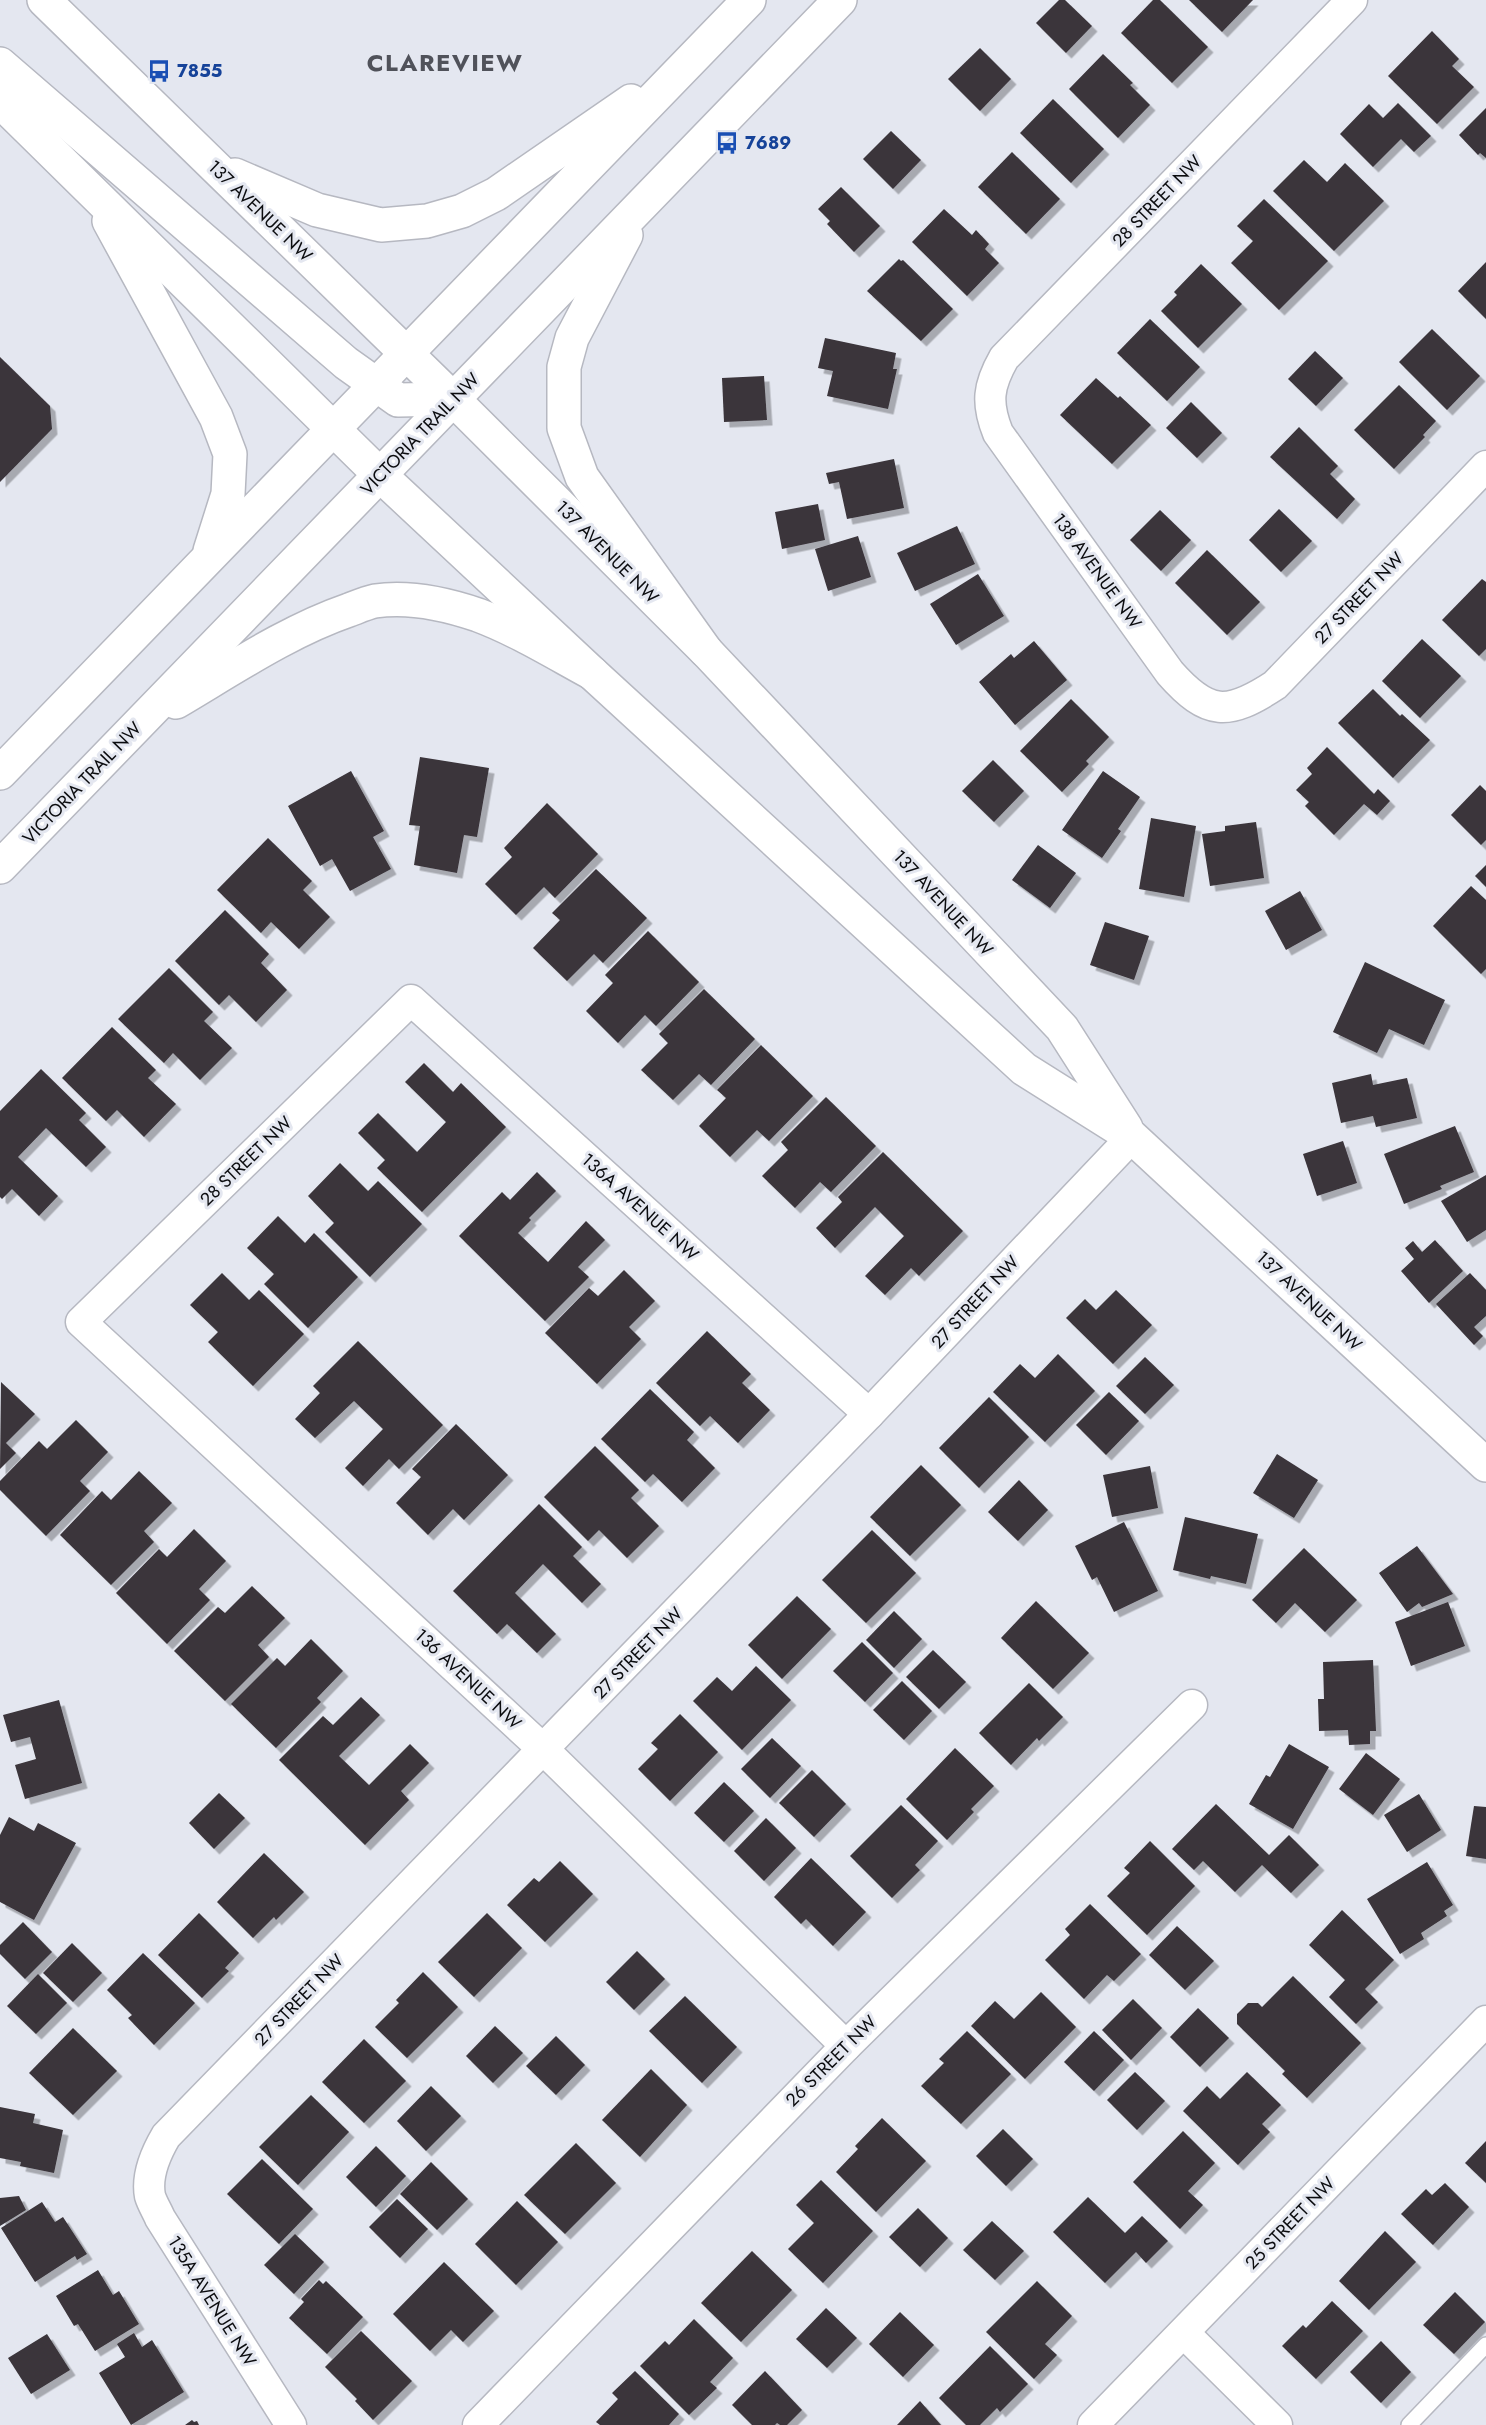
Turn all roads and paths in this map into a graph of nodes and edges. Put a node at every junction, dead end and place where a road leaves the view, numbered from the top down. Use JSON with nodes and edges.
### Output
{"nodes":[{"id":1,"x":44,"y":0,"type":"edge"},
{"id":2,"x":749,"y":0,"type":"edge"},
{"id":3,"x":840,"y":0,"type":"edge"},
{"id":4,"x":1352,"y":0,"type":"edge"},
{"id":5,"x":690,"y":60,"type":"junction"},
{"id":6,"x":0,"y":64,"type":"edge"},
{"id":7,"x":0,"y":101,"type":"edge"},
{"id":8,"x":212,"y":165,"type":"junction"},
{"id":9,"x":92,"y":190,"type":"junction"},
{"id":10,"x":643,"y":201,"type":"junction"},
{"id":11,"x":408,"y":353,"type":"junction"},
{"id":12,"x":376,"y":387,"type":"junction"},
{"id":13,"x":453,"y":399,"type":"junction"},
{"id":14,"x":991,"y":417,"type":"joint"},
{"id":15,"x":334,"y":429,"type":"junction"},
{"id":16,"x":1486,"y":466,"type":"edge"},
{"id":17,"x":380,"y":475,"type":"junction"},
{"id":18,"x":207,"y":559,"type":"junction"},
{"id":19,"x":706,"y":651,"type":"junction"},
{"id":20,"x":592,"y":673,"type":"junction"},
{"id":21,"x":1219,"y":708,"type":"joint"},
{"id":22,"x":143,"y":720,"type":"junction"},
{"id":23,"x":0,"y":773,"type":"edge"},
{"id":24,"x":0,"y":867,"type":"edge"},
{"id":25,"x":411,"y":1000,"type":"joint"},
{"id":26,"x":1132,"y":1137,"type":"junction"},
{"id":27,"x":81,"y":1322,"type":"joint"},
{"id":28,"x":869,"y":1414,"type":"junction"},
{"id":29,"x":1486,"y":1465,"type":"edge"},
{"id":30,"x":1192,"y":1705,"type":"dead end"},
{"id":31,"x":544,"y":1750,"type":"junction"},
{"id":32,"x":1486,"y":2021,"type":"edge"},
{"id":33,"x":846,"y":2046,"type":"junction"},
{"id":34,"x":151,"y":2171,"type":"joint"},
{"id":35,"x":1184,"y":2333,"type":"junction"},
{"id":36,"x":1486,"y":2345,"type":"edge"},
{"id":37,"x":291,"y":2425,"type":"edge"},
{"id":38,"x":478,"y":2425,"type":"edge"},
{"id":39,"x":1093,"y":2425,"type":"edge"},
{"id":40,"x":1277,"y":2425,"type":"edge"},
{"id":41,"x":1409,"y":2425,"type":"edge"}],
"edges":[{"from":1,"to":8,"type":"main road","name":"137 AVENUE NW"},
{"from":2,"to":5,"type":"main road"},
{"from":3,"to":10,"type":"main road","name":"VICTORIA TRAIL NW"},
{"from":4,"to":14,"type":"street","name":"28 STREET NW"},
{"from":5,"to":8,"type":"main road"},
{"from":5,"to":11,"type":"main road"},
{"from":6,"to":12,"type":"main road"},
{"from":7,"to":9,"type":"main road","name":"137 AVENUE NW"},
{"from":8,"to":11,"type":"main road","name":"137 AVENUE NW"},
{"from":9,"to":15,"type":"main road","name":"137 AVENUE NW"},
{"from":9,"to":18,"type":"main road"},
{"from":10,"to":13,"type":"main road","name":"VICTORIA TRAIL NW"},
{"from":10,"to":19,"type":"main road"},
{"from":11,"to":12,"type":"main road"},
{"from":11,"to":13,"type":"main road","name":"137 AVENUE NW"},
{"from":12,"to":13,"type":"main road"},
{"from":12,"to":15,"type":"main road"},
{"from":13,"to":17,"type":"main road","name":"VICTORIA TRAIL NW"},
{"from":13,"to":19,"type":"main road","name":"137 AVENUE NW"},
{"from":14,"to":21,"type":"street","name":"138 AVENUE NW"},
{"from":15,"to":17,"type":"main road","name":"137 AVENUE NW"},
{"from":15,"to":18,"type":"main road"},
{"from":16,"to":21,"type":"street","name":"27 STREET NW"},
{"from":17,"to":20,"type":"main road","name":"137 AVENUE NW"},
{"from":17,"to":22,"type":"main road","name":"VICTORIA TRAIL NW"},
{"from":18,"to":23,"type":"main road"},
{"from":19,"to":26,"type":"main road","name":"137 AVENUE NW"},
{"from":20,"to":22,"type":"main road"},
{"from":20,"to":26,"type":"main road","name":"137 AVENUE NW"},
{"from":22,"to":24,"type":"main road","name":"VICTORIA TRAIL NW"},
{"from":25,"to":27,"type":"street","name":"28 STREET NW"},
{"from":25,"to":28,"type":"street","name":"136A AVENUE NW"},
{"from":26,"to":28,"type":"street","name":"27 STREET NW"},
{"from":26,"to":29,"type":"main road","name":"137 AVENUE NW"},
{"from":27,"to":31,"type":"street","name":"136 AVENUE NW"},
{"from":28,"to":31,"type":"street","name":"27 STREET NW"},
{"from":30,"to":33,"type":"street","name":"26 STREET NW"},
{"from":31,"to":33,"type":"street","name":"136 AVENUE NW"},
{"from":31,"to":34,"type":"street","name":"27 STREET NW"},
{"from":32,"to":35,"type":"street","name":"25 STREET NW"},
{"from":33,"to":38,"type":"street","name":"26 STREET NW"},
{"from":34,"to":37,"type":"street","name":"135A AVENUE NW"},
{"from":35,"to":39,"type":"street","name":"25 STREET NW"},
{"from":35,"to":40,"type":"street"},
{"from":36,"to":41,"type":"lane"}]}
